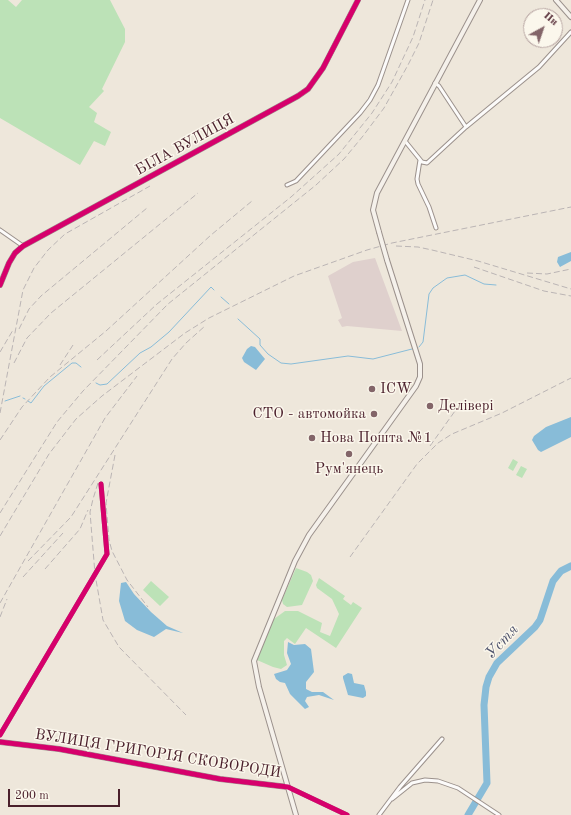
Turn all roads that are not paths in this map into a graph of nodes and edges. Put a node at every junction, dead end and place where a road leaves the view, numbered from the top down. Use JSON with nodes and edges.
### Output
{"nodes":[{"id":1,"x":358,"y":0,"type":"edge"},
{"id":2,"x":408,"y":0,"type":"edge"},
{"id":3,"x":480,"y":0,"type":"edge"},
{"id":4,"x":556,"y":0,"type":"edge"},
{"id":5,"x":571,"y":17,"type":"edge"},
{"id":6,"x":571,"y":32,"type":"edge"},
{"id":7,"x":435,"y":83,"type":"junction"},
{"id":8,"x":466,"y":127,"type":"junction"},
{"id":9,"x":405,"y":141,"type":"junction"},
{"id":10,"x":420,"y":160,"type":"junction"},
{"id":11,"x":287,"y":185,"type":"dead end"},
{"id":12,"x":436,"y":228,"type":"dead end"},
{"id":13,"x":0,"y":230,"type":"edge"},
{"id":14,"x":23,"y":246,"type":"junction"},
{"id":15,"x":0,"y":285,"type":"edge"},
{"id":16,"x":100,"y":484,"type":"dead end"},
{"id":17,"x":0,"y":735,"type":"edge"},
{"id":18,"x":442,"y":739,"type":"dead end"},
{"id":19,"x":0,"y":742,"type":"edge"},
{"id":20,"x":288,"y":787,"type":"junction"},
{"id":21,"x":392,"y":799,"type":"junction"},
{"id":22,"x":296,"y":815,"type":"edge"},
{"id":23,"x":347,"y":815,"type":"edge"},
{"id":24,"x":379,"y":815,"type":"edge"},
{"id":25,"x":499,"y":815,"type":"edge"}],
"edges":[{"from":1,"to":14,"type":"main road","name":"БІЛА ВУЛИЦЯ"},
{"from":2,"to":11,"type":"street"},
{"from":3,"to":7,"type":"main road"},
{"from":4,"to":5,"type":"main road"},
{"from":6,"to":8,"type":"street"},
{"from":7,"to":8,"type":"street"},
{"from":7,"to":9,"type":"main road"},
{"from":8,"to":10,"type":"street"},
{"from":9,"to":10,"type":"street"},
{"from":9,"to":20,"type":"main road","bridge":true},
{"from":10,"to":12,"type":"street"},
{"from":13,"to":14,"type":"street"},
{"from":14,"to":15,"type":"main road","name":"БІЛА ВУЛИЦЯ"},
{"from":16,"to":17,"type":"street"},
{"from":18,"to":21,"type":"street"},
{"from":19,"to":20,"type":"main road","name":"ВУЛИЦЯ ГРИГОРІЯ СКОВОРОДИ"},
{"from":20,"to":22,"type":"main road"},
{"from":20,"to":23,"type":"street"},
{"from":21,"to":24,"type":"street"},
{"from":21,"to":25,"type":"street"}]}
